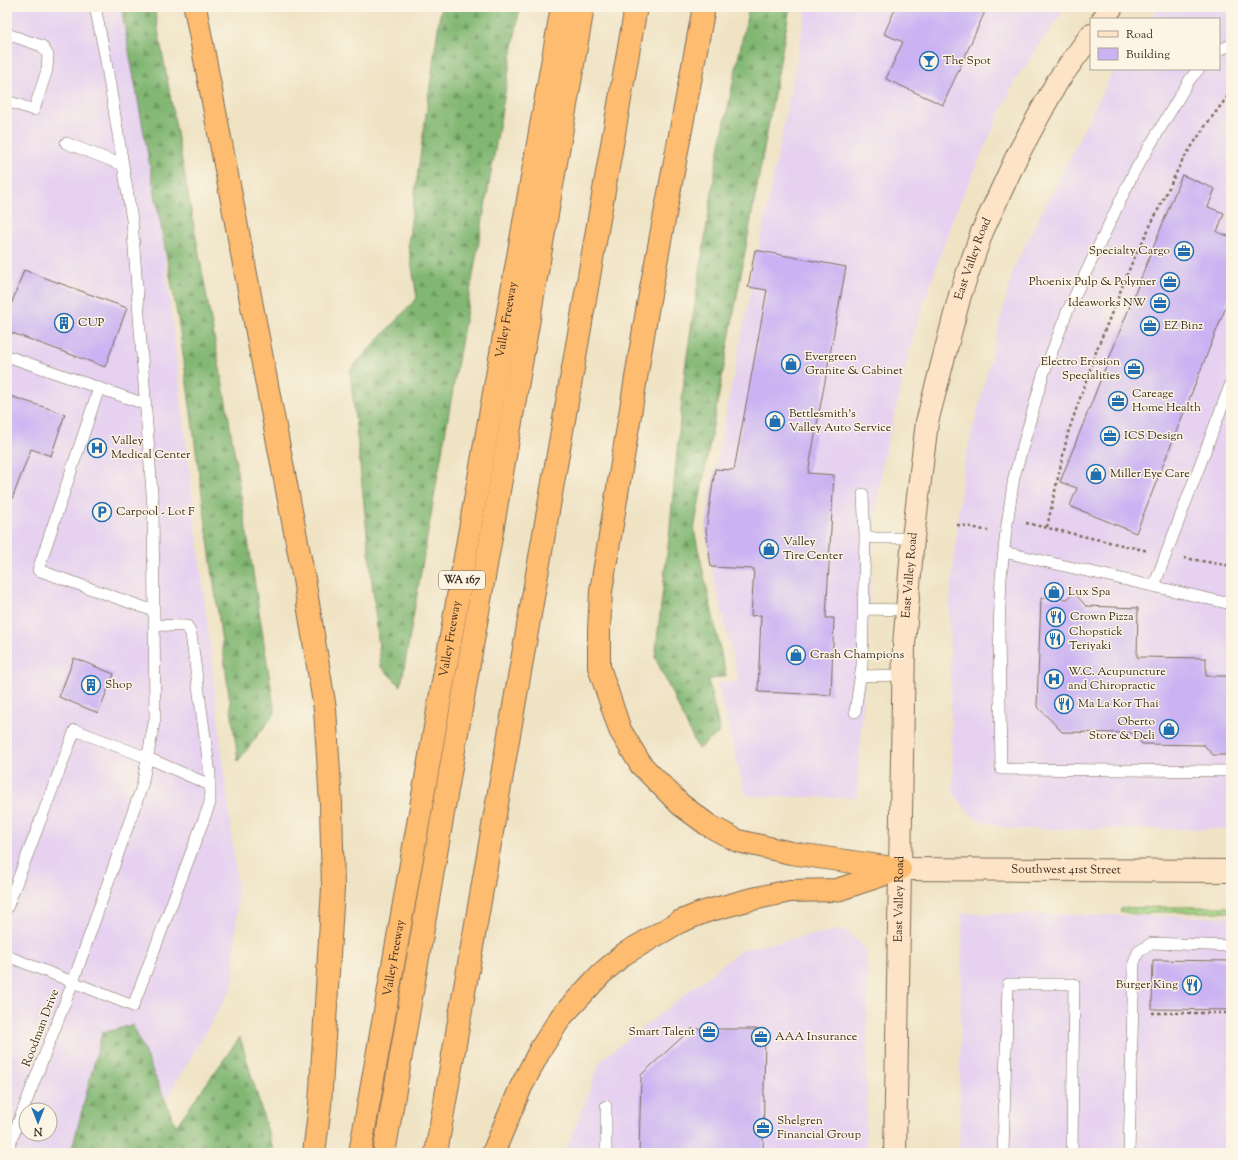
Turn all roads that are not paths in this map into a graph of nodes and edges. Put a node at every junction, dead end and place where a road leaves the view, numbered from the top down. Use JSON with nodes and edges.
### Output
{"nodes":[{"id":1,"x":95,"y":7,"type":"edge"},
{"id":2,"x":195,"y":7,"type":"edge"},
{"id":3,"x":562,"y":7,"type":"edge"},
{"id":4,"x":583,"y":7,"type":"edge"},
{"id":5,"x":636,"y":7,"type":"edge"},
{"id":6,"x":704,"y":7,"type":"edge"},
{"id":7,"x":1112,"y":7,"type":"edge"},
{"id":8,"x":1104,"y":18,"type":"edge"},
{"id":9,"x":7,"y":34,"type":"edge"},
{"id":10,"x":1090,"y":36,"type":"edge"},
{"id":11,"x":1231,"y":45,"type":"edge"},
{"id":12,"x":1220,"y":50,"type":"edge"},
{"id":13,"x":1198,"y":70,"type":"edge"},
{"id":14,"x":7,"y":101,"type":"edge"},
{"id":15,"x":66,"y":143,"type":"dead end"},
{"id":16,"x":123,"y":165,"type":"junction"},
{"id":17,"x":7,"y":356,"type":"edge"},
{"id":18,"x":1231,"y":383,"type":"edge"},
{"id":19,"x":99,"y":388,"type":"junction"},
{"id":20,"x":145,"y":404,"type":"junction"},
{"id":21,"x":863,"y":494,"type":"dead end"},
{"id":22,"x":865,"y":537,"type":"junction"},
{"id":23,"x":913,"y":538,"type":"junction"},
{"id":24,"x":1004,"y":552,"type":"junction"},
{"id":25,"x":1154,"y":586,"type":"junction"},
{"id":26,"x":1231,"y":604,"type":"edge"},
{"id":27,"x":864,"y":609,"type":"junction"},
{"id":28,"x":906,"y":610,"type":"junction"},
{"id":29,"x":154,"y":611,"type":"junction"},
{"id":30,"x":154,"y":626,"type":"junction"},
{"id":31,"x":860,"y":676,"type":"junction"},
{"id":32,"x":903,"y":676,"type":"junction"},
{"id":33,"x":855,"y":712,"type":"dead end"},
{"id":34,"x":148,"y":758,"type":"junction"},
{"id":35,"x":1231,"y":771,"type":"edge"},
{"id":36,"x":210,"y":785,"type":"junction"},
{"id":37,"x":900,"y":869,"type":"junction"},
{"id":38,"x":1231,"y":871,"type":"edge"},
{"id":39,"x":7,"y":908,"type":"edge"},
{"id":40,"x":1231,"y":946,"type":"edge"},
{"id":41,"x":8,"y":959,"type":"edge"},
{"id":42,"x":73,"y":982,"type":"junction"},
{"id":43,"x":606,"y":1106,"type":"dead end"},
{"id":44,"x":7,"y":1151,"type":"edge"},
{"id":45,"x":314,"y":1153,"type":"edge"},
{"id":46,"x":360,"y":1153,"type":"edge"},
{"id":47,"x":384,"y":1153,"type":"edge"},
{"id":48,"x":436,"y":1153,"type":"edge"},
{"id":49,"x":492,"y":1153,"type":"edge"},
{"id":50,"x":606,"y":1153,"type":"edge"},
{"id":51,"x":895,"y":1153,"type":"edge"},
{"id":52,"x":1004,"y":1153,"type":"edge"},
{"id":53,"x":1072,"y":1153,"type":"edge"},
{"id":54,"x":1129,"y":1153,"type":"edge"}],
"edges":[{"from":1,"to":16,"type":"lane","name":"Roodman Drive"},
{"from":2,"to":45,"type":"highway"},
{"from":3,"to":46,"type":"highway","name":"Valley Freeway","number":"WA 167"},
{"from":4,"to":47,"type":"highway"},
{"from":5,"to":48,"type":"highway"},
{"from":6,"to":37,"type":"highway"},
{"from":7,"to":8,"type":"main road"},
{"from":9,"to":14,"type":"lane"},
{"from":10,"to":23,"type":"main road","name":"East Valley Road"},
{"from":11,"to":12,"type":"lane"},
{"from":13,"to":24,"type":"lane"},
{"from":15,"to":16,"type":"lane"},
{"from":16,"to":20,"type":"lane","name":"Roodman Drive"},
{"from":17,"to":19,"type":"lane"},
{"from":18,"to":25,"type":"lane"},
{"from":19,"to":20,"type":"lane"},
{"from":19,"to":29,"type":"lane"},
{"from":20,"to":29,"type":"lane","name":"Roodman Drive"},
{"from":21,"to":22,"type":"lane"},
{"from":22,"to":23,"type":"lane"},
{"from":22,"to":27,"type":"lane"},
{"from":23,"to":28,"type":"main road","name":"East Valley Road"},
{"from":24,"to":25,"type":"lane"},
{"from":24,"to":35,"type":"lane"},
{"from":25,"to":26,"type":"lane"},
{"from":27,"to":28,"type":"lane"},
{"from":27,"to":31,"type":"lane"},
{"from":28,"to":32,"type":"main road","name":"East Valley Road"},
{"from":29,"to":30,"type":"lane","name":"Roodman Drive"},
{"from":30,"to":34,"type":"lane","name":"Roodman Drive"},
{"from":30,"to":36,"type":"lane"},
{"from":31,"to":32,"type":"lane"},
{"from":31,"to":33,"type":"lane"},
{"from":32,"to":37,"type":"main road","name":"East Valley Road"},
{"from":34,"to":36,"type":"lane"},
{"from":34,"to":39,"type":"lane"},
{"from":34,"to":42,"type":"lane","name":"Roodman Drive"},
{"from":36,"to":42,"type":"lane"},
{"from":37,"to":38,"type":"main road","name":"Southwest 41st Street"},
{"from":37,"to":49,"type":"highway"},
{"from":37,"to":51,"type":"main road","name":"East Valley Road"},
{"from":40,"to":54,"type":"lane"},
{"from":41,"to":42,"type":"lane"},
{"from":42,"to":44,"type":"lane","name":"Roodman Drive"},
{"from":43,"to":50,"type":"lane"},
{"from":52,"to":53,"type":"lane"}]}
